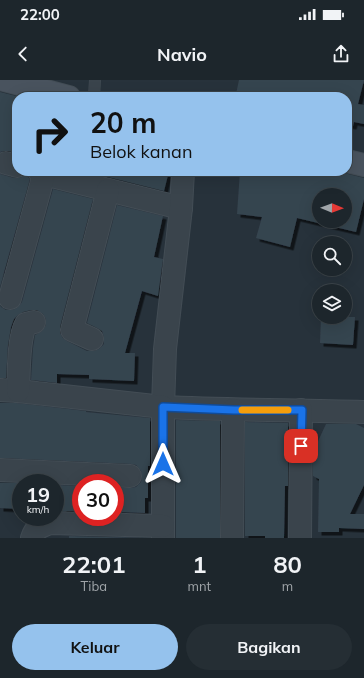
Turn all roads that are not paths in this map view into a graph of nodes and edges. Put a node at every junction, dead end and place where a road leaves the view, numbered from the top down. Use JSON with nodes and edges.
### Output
{"nodes":[{"id":1,"x":4,"y":80,"type":"edge"},
{"id":2,"x":95,"y":80,"type":"edge"},
{"id":3,"x":50,"y":92,"type":"edge"},
{"id":4,"x":94,"y":92,"type":"edge"},
{"id":5,"x":352,"y":162,"type":"edge"},
{"id":6,"x":364,"y":165,"type":"edge"},
{"id":7,"x":40,"y":176,"type":"edge"},
{"id":8,"x":56,"y":176,"type":"edge"},
{"id":9,"x":183,"y":176,"type":"edge"},
{"id":10,"x":108,"y":190,"type":"junction"},
{"id":11,"x":181,"y":208,"type":"junction"},
{"id":12,"x":10,"y":298,"type":"dead end"},
{"id":13,"x":34,"y":322,"type":"dead end"},
{"id":14,"x":92,"y":339,"type":"dead end"},
{"id":15,"x":9,"y":390,"type":"edge"},
{"id":16,"x":163,"y":407,"type":"junction"},
{"id":17,"x":234,"y":410,"type":"junction"},
{"id":18,"x":302,"y":410,"type":"junction"},
{"id":19,"x":364,"y":412,"type":"edge"},
{"id":20,"x":0,"y":470,"type":"edge"},
{"id":21,"x":130,"y":476,"type":"dead end"},
{"id":22,"x":103,"y":531,"type":"edge"},
{"id":23,"x":163,"y":532,"type":"edge"},
{"id":24,"x":32,"y":538,"type":"edge"},
{"id":25,"x":232,"y":538,"type":"edge"},
{"id":26,"x":300,"y":538,"type":"edge"}],
"edges":[{"from":1,"to":3,"type":"street"},
{"from":2,"to":4,"type":"lane"},
{"from":5,"to":6,"type":"street"},
{"from":7,"to":12,"type":"street"},
{"from":8,"to":10,"type":"street"},
{"from":9,"to":11,"type":"street"},
{"from":10,"to":11,"type":"street"},
{"from":10,"to":14,"type":"street"},
{"from":11,"to":16,"type":"street"},
{"from":13,"to":15,"type":"street"},
{"from":15,"to":16,"type":"street"},
{"from":16,"to":17,"type":"street"},
{"from":16,"to":23,"type":"street"},
{"from":17,"to":18,"type":"street"},
{"from":17,"to":25,"type":"street"},
{"from":18,"to":19,"type":"street"},
{"from":18,"to":26,"type":"street"},
{"from":20,"to":21,"type":"street"},
{"from":22,"to":23,"type":"street"},
{"from":22,"to":24,"type":"street"}]}
